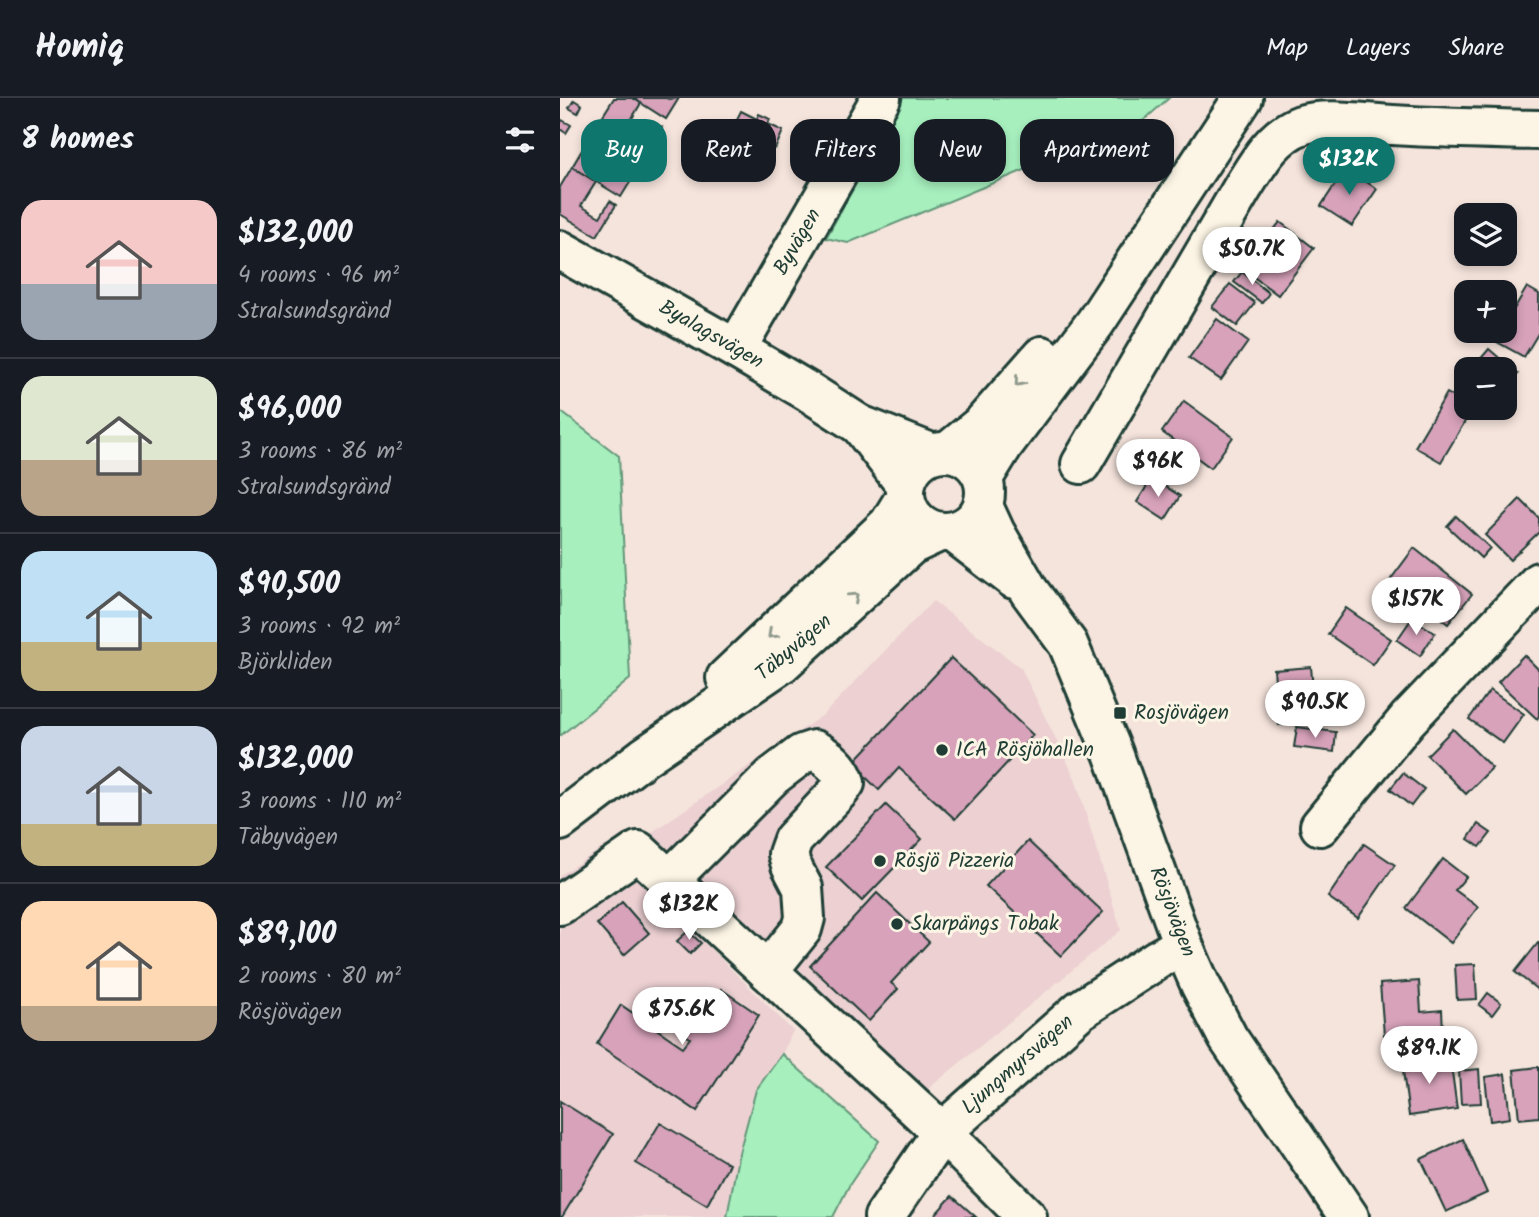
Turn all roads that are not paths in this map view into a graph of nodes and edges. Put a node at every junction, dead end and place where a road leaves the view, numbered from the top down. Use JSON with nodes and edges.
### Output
{"nodes":[{"id":1,"x":881,"y":98,"type":"edge"},
{"id":2,"x":1243,"y":98,"type":"edge"},
{"id":3,"x":1539,"y":130,"type":"edge"},
{"id":4,"x":1161,"y":221,"type":"junction"},
{"id":5,"x":560,"y":250,"type":"edge"},
{"id":6,"x":736,"y":349,"type":"junction"},
{"id":7,"x":860,"y":425,"type":"junction"},
{"id":8,"x":940,"y":452,"type":"junction"},
{"id":9,"x":1081,"y":464,"type":"dead end"},
{"id":10,"x":905,"y":491,"type":"junction"},
{"id":11,"x":983,"y":492,"type":"junction"},
{"id":12,"x":946,"y":532,"type":"junction"},
{"id":13,"x":1539,"y":582,"type":"edge"},
{"id":14,"x":1029,"y":591,"type":"junction"},
{"id":15,"x":644,"y":757,"type":"junction"},
{"id":16,"x":560,"y":821,"type":"edge"},
{"id":17,"x":1320,"y":826,"type":"dead end"},
{"id":18,"x":669,"y":880,"type":"junction"},
{"id":19,"x":560,"y":905,"type":"edge"},
{"id":20,"x":1183,"y":945,"type":"junction"},
{"id":21,"x":768,"y":971,"type":"junction"},
{"id":22,"x":942,"y":1132,"type":"junction"},
{"id":23,"x":884,"y":1217,"type":"edge"},
{"id":24,"x":1027,"y":1217,"type":"edge"},
{"id":25,"x":1349,"y":1217,"type":"edge"}],
"edges":[{"from":1,"to":6,"type":"street","name":"Byvägen"},
{"from":2,"to":4,"type":"street","name":"Täbyvägen"},
{"from":3,"to":9,"type":"street"},
{"from":4,"to":8,"type":"street","name":"Täbyvägen","one_way":true},
{"from":4,"to":11,"type":"street","name":"Täbyvägen"},
{"from":5,"to":6,"type":"street","name":"Byalagsvägen"},
{"from":6,"to":7,"type":"street","name":"Byalagsvägen"},
{"from":7,"to":8,"type":"street","name":"Byalagsvägen"},
{"from":7,"to":10,"type":"street","name":"Byalagsvägen"},
{"from":8,"to":10,"type":"street","name":"Täbyvägen"},
{"from":8,"to":11,"type":"street"},
{"from":10,"to":12,"type":"street"},
{"from":10,"to":15,"type":"street","name":"Täbyvägen","one_way":true},
{"from":11,"to":12,"type":"street","name":"Täbyvägen"},
{"from":11,"to":14,"type":"street","name":"Rösjövägen"},
{"from":12,"to":14,"type":"street","name":"Rösjövägen"},
{"from":15,"to":12,"type":"street","name":"Täbyvägen","one_way":true},
{"from":13,"to":17,"type":"street"},
{"from":14,"to":20,"type":"street","name":"Rösjövägen"},
{"from":15,"to":16,"type":"street","name":"Täbyvägen"},
{"from":18,"to":19,"type":"street"},
{"from":18,"to":21,"type":"street"},
{"from":18,"to":21,"type":"street"},
{"from":20,"to":22,"type":"street","name":"Ljungmyrsvägen"},
{"from":20,"to":25,"type":"street","name":"Rösjövägen"},
{"from":21,"to":22,"type":"street"},
{"from":22,"to":23,"type":"street","name":"Ljungmyrsvägen"},
{"from":22,"to":24,"type":"street"}]}
